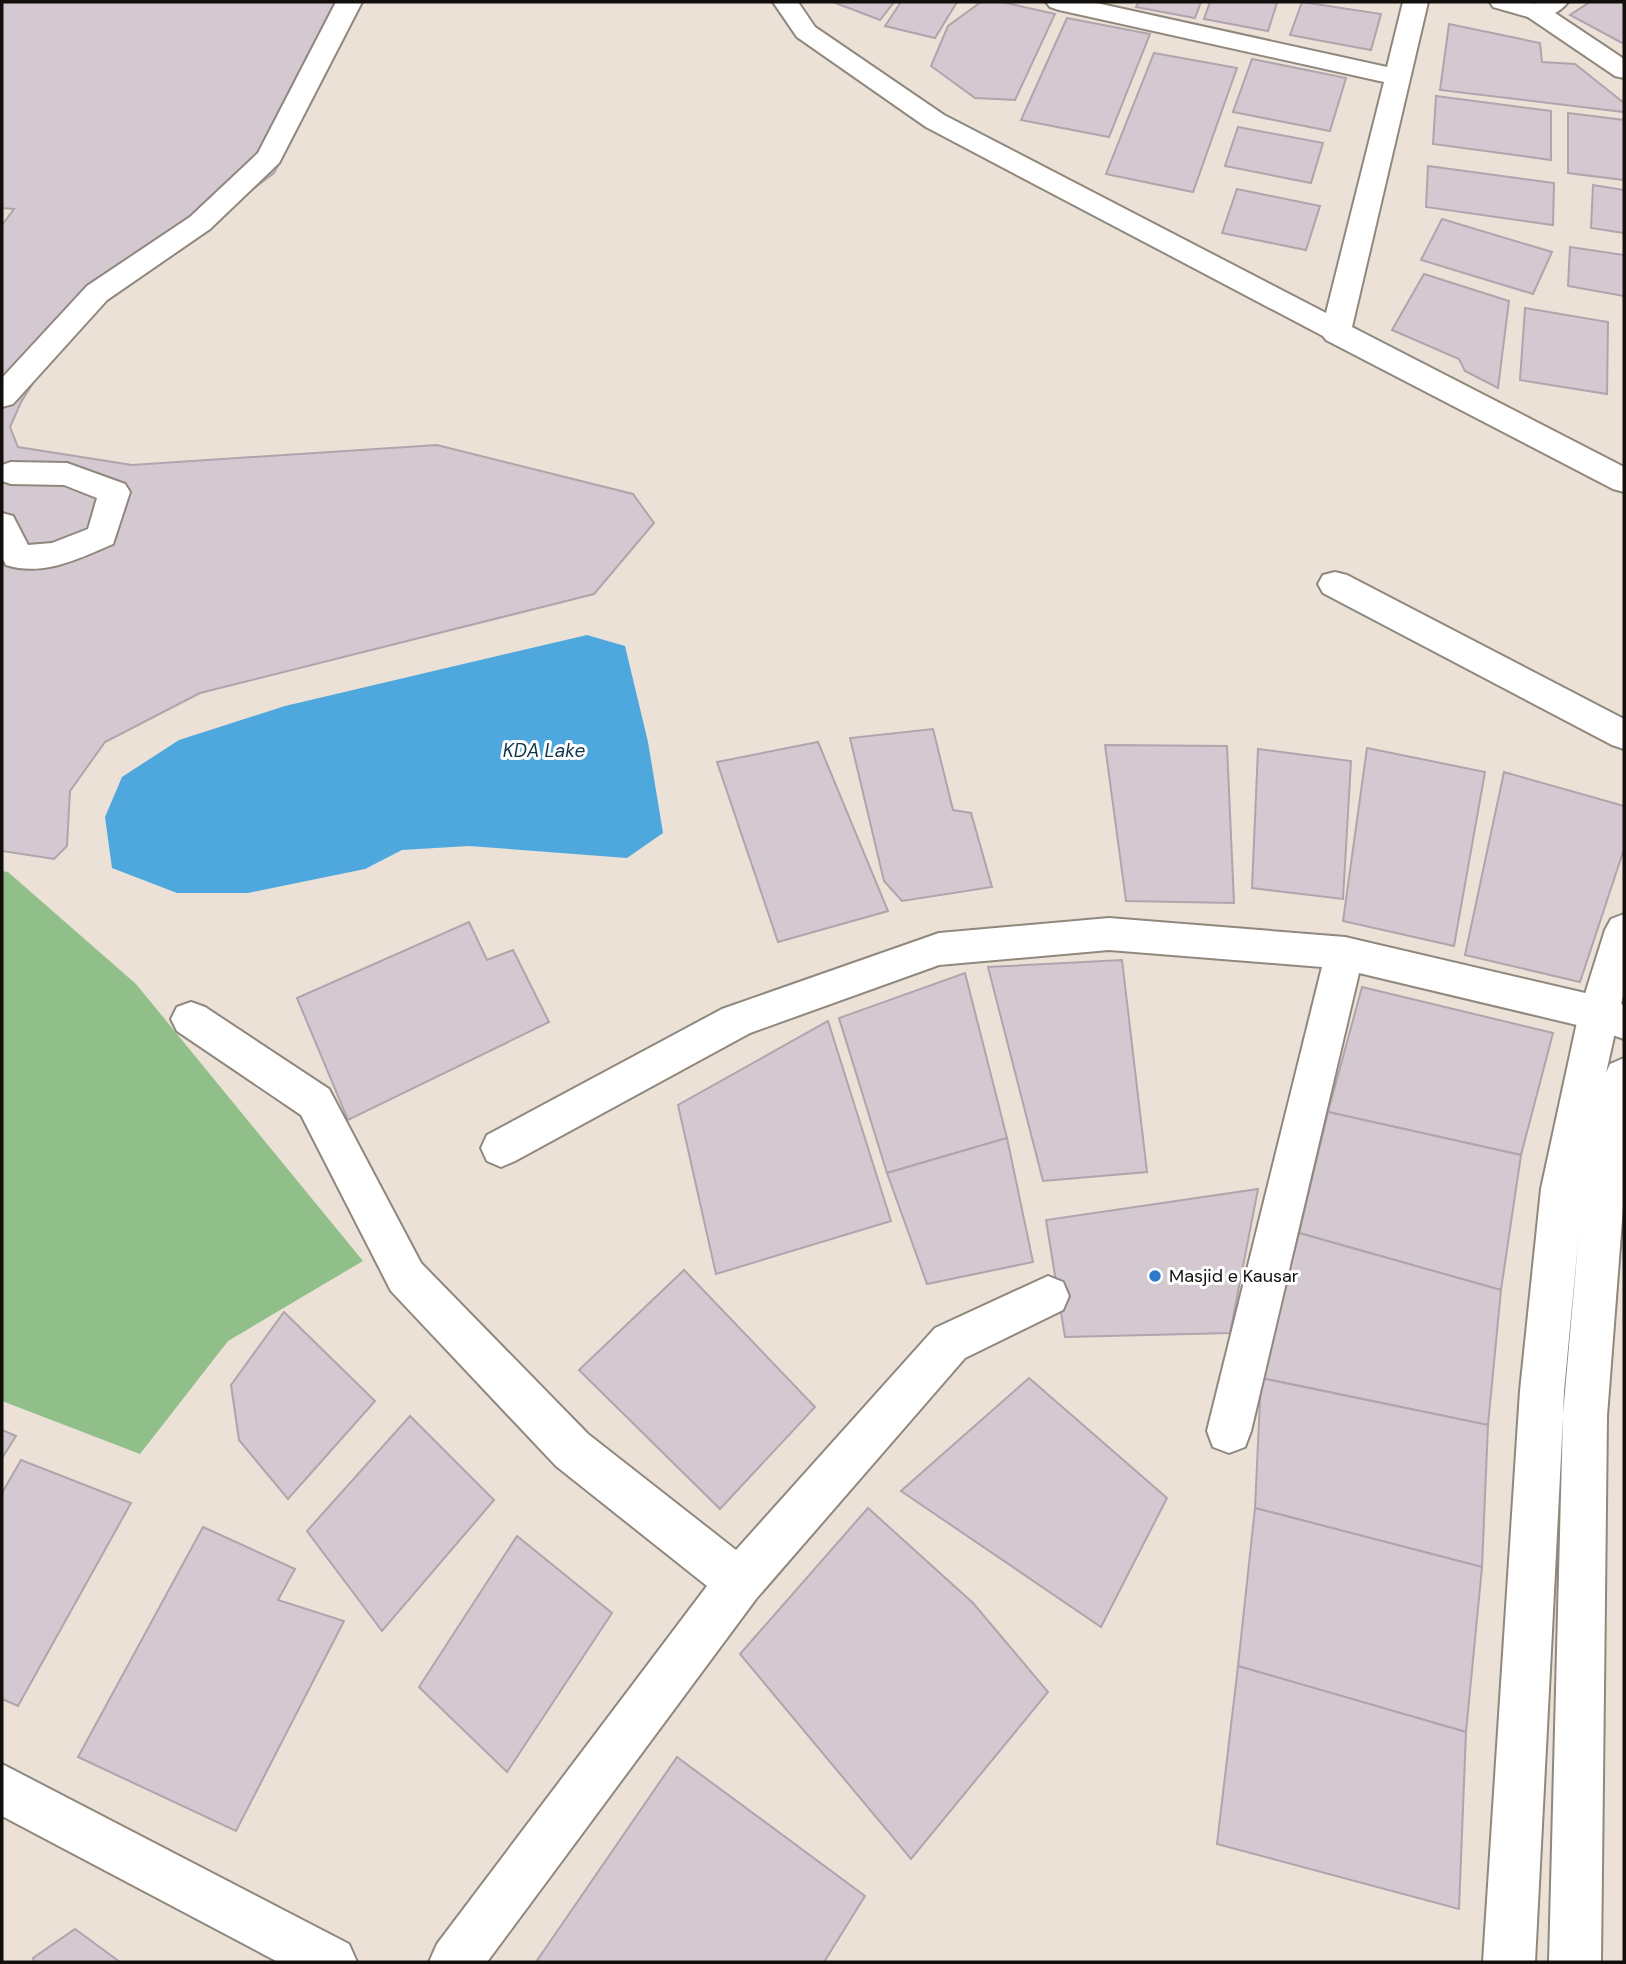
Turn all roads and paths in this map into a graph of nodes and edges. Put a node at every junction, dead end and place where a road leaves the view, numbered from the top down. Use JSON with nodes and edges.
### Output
{"nodes":[{"id":1,"x":349,"y":2,"type":"edge"},
{"id":2,"x":786,"y":2,"type":"edge"},
{"id":3,"x":1059,"y":2,"type":"edge"},
{"id":4,"x":1416,"y":2,"type":"edge"},
{"id":5,"x":1502,"y":2,"type":"edge"},
{"id":6,"x":1546,"y":7,"type":"edge"},
{"id":7,"x":1624,"y":70,"type":"edge"},
{"id":8,"x":1398,"y":77,"type":"junction"},
{"id":9,"x":1336,"y":333,"type":"junction"},
{"id":10,"x":2,"y":397,"type":"edge"},
{"id":11,"x":6,"y":459,"type":"edge"},
{"id":12,"x":1624,"y":481,"type":"edge"},
{"id":13,"x":2,"y":509,"type":"edge"},
{"id":14,"x":2,"y":524,"type":"edge"},
{"id":15,"x":1335,"y":584,"type":"dead end"},
{"id":16,"x":1624,"y":736,"type":"edge"},
{"id":17,"x":1624,"y":930,"type":"edge"},
{"id":18,"x":1345,"y":953,"type":"junction"},
{"id":19,"x":1611,"y":1018,"type":"edge"},
{"id":20,"x":191,"y":1019,"type":"dead end"},
{"id":21,"x":1624,"y":1076,"type":"edge"},
{"id":22,"x":501,"y":1148,"type":"dead end"},
{"id":23,"x":1048,"y":1296,"type":"dead end"},
{"id":24,"x":1230,"y":1431,"type":"dead end"},
{"id":25,"x":739,"y":1583,"type":"junction"},
{"id":26,"x":2,"y":1789,"type":"edge"},
{"id":27,"x":331,"y":1962,"type":"edge"},
{"id":28,"x":455,"y":1962,"type":"edge"},
{"id":29,"x":1509,"y":1962,"type":"edge"},
{"id":30,"x":1576,"y":1962,"type":"edge"}],
"edges":[{"from":1,"to":10,"type":"street"},
{"from":2,"to":9,"type":"street"},
{"from":3,"to":8,"type":"street"},
{"from":4,"to":8,"type":"street"},
{"from":5,"to":6,"type":"street"},
{"from":6,"to":7,"type":"street"},
{"from":8,"to":9,"type":"street"},
{"from":9,"to":12,"type":"street"},
{"from":11,"to":13,"type":"street"},
{"from":11,"to":14,"type":"street"},
{"from":15,"to":16,"type":"street"},
{"from":17,"to":19,"type":"street"},
{"from":18,"to":19,"type":"street"},
{"from":18,"to":22,"type":"street"},
{"from":18,"to":24,"type":"street"},
{"from":19,"to":29,"type":"street"},
{"from":20,"to":25,"type":"street"},
{"from":21,"to":30,"type":"street"},
{"from":23,"to":25,"type":"street"},
{"from":25,"to":28,"type":"street"},
{"from":26,"to":27,"type":"street"}]}
